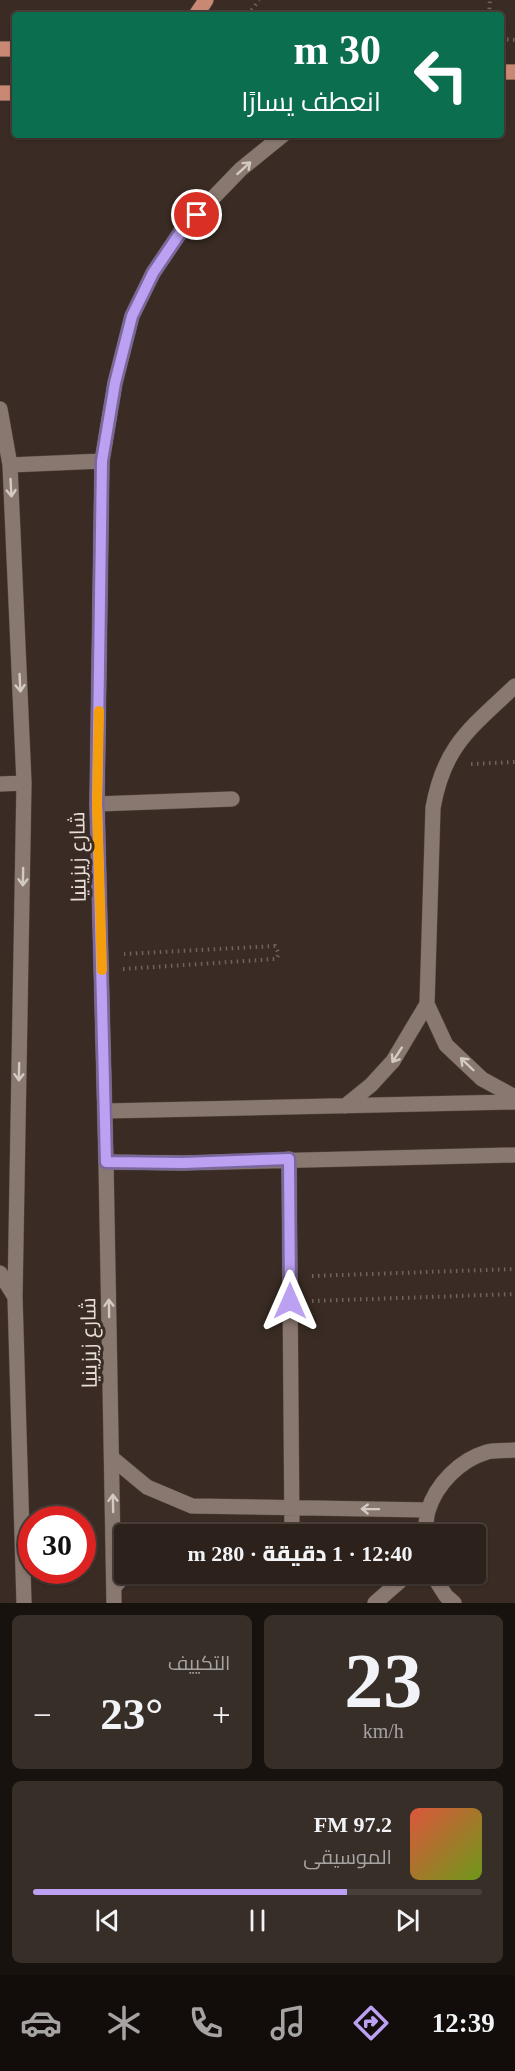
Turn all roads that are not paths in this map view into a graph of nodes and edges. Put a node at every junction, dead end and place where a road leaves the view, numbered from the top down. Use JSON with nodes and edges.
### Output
{"nodes":[{"id":1,"x":279,"y":138,"type":"edge"},
{"id":2,"x":0,"y":409,"type":"edge"},
{"id":3,"x":102,"y":461,"type":"junction"},
{"id":4,"x":10,"y":465,"type":"junction"},
{"id":5,"x":515,"y":686,"type":"edge"},
{"id":6,"x":24,"y":783,"type":"junction"},
{"id":7,"x":0,"y":784,"type":"edge"},
{"id":8,"x":232,"y":799,"type":"dead end"},
{"id":9,"x":97,"y":804,"type":"junction"},
{"id":10,"x":427,"y":1004,"type":"junction"},
{"id":11,"x":515,"y":1096,"type":"edge"},
{"id":12,"x":515,"y":1102,"type":"edge"},
{"id":13,"x":345,"y":1106,"type":"junction"},
{"id":14,"x":105,"y":1111,"type":"junction"},
{"id":15,"x":515,"y":1155,"type":"edge"},
{"id":16,"x":289,"y":1159,"type":"junction"},
{"id":17,"x":106,"y":1162,"type":"junction"},
{"id":18,"x":0,"y":1273,"type":"edge"},
{"id":19,"x":15,"y":1297,"type":"junction"},
{"id":20,"x":515,"y":1450,"type":"edge"},
{"id":21,"x":112,"y":1458,"type":"junction"},
{"id":22,"x":291,"y":1508,"type":"junction"},
{"id":23,"x":428,"y":1510,"type":"junction"},
{"id":24,"x":292,"y":1524,"type":"edge"},
{"id":25,"x":426,"y":1524,"type":"edge"},
{"id":26,"x":117,"y":1584,"type":"edge"},
{"id":27,"x":397,"y":1584,"type":"edge"},
{"id":28,"x":438,"y":1584,"type":"edge"},
{"id":29,"x":114,"y":1587,"type":"junction"},
{"id":30,"x":24,"y":1603,"type":"edge"},
{"id":31,"x":114,"y":1603,"type":"edge"},
{"id":32,"x":375,"y":1603,"type":"edge"},
{"id":33,"x":454,"y":1603,"type":"edge"}],
"edges":[{"from":3,"to":1,"type":"main road","name":"شارع زيزينيا","one_way":true},
{"from":2,"to":4,"type":"main road"},
{"from":3,"to":4,"type":"main road"},
{"from":3,"to":9,"type":"main road","name":"شارع زيزينيا"},
{"from":4,"to":6,"type":"main road","one_way":true},
{"from":5,"to":10,"type":"main road"},
{"from":6,"to":7,"type":"main road"},
{"from":6,"to":19,"type":"main road","one_way":true},
{"from":8,"to":9,"type":"main road"},
{"from":9,"to":14,"type":"main road","name":"شارع زيزينيا"},
{"from":11,"to":10,"type":"main road","one_way":true},
{"from":10,"to":13,"type":"main road","one_way":true},
{"from":12,"to":13,"type":"main road"},
{"from":13,"to":14,"type":"main road"},
{"from":14,"to":17,"type":"main road","name":"شارع زيزينيا"},
{"from":15,"to":16,"type":"main road"},
{"from":16,"to":17,"type":"main road"},
{"from":16,"to":22,"type":"main road"},
{"from":21,"to":17,"type":"main road","name":"شارع زيزينيا","one_way":true},
{"from":18,"to":19,"type":"main road"},
{"from":19,"to":30,"type":"main road"},
{"from":20,"to":23,"type":"main road"},
{"from":21,"to":22,"type":"main road"},
{"from":29,"to":21,"type":"main road","name":"شارع زيزينيا","one_way":true},
{"from":23,"to":22,"type":"main road","one_way":true},
{"from":22,"to":24,"type":"main road"},
{"from":23,"to":25,"type":"main road"},
{"from":26,"to":29,"type":"main road"},
{"from":27,"to":32,"type":"main road"},
{"from":28,"to":33,"type":"main road"},
{"from":29,"to":31,"type":"main road","name":"شارع زيزينيا"}]}
